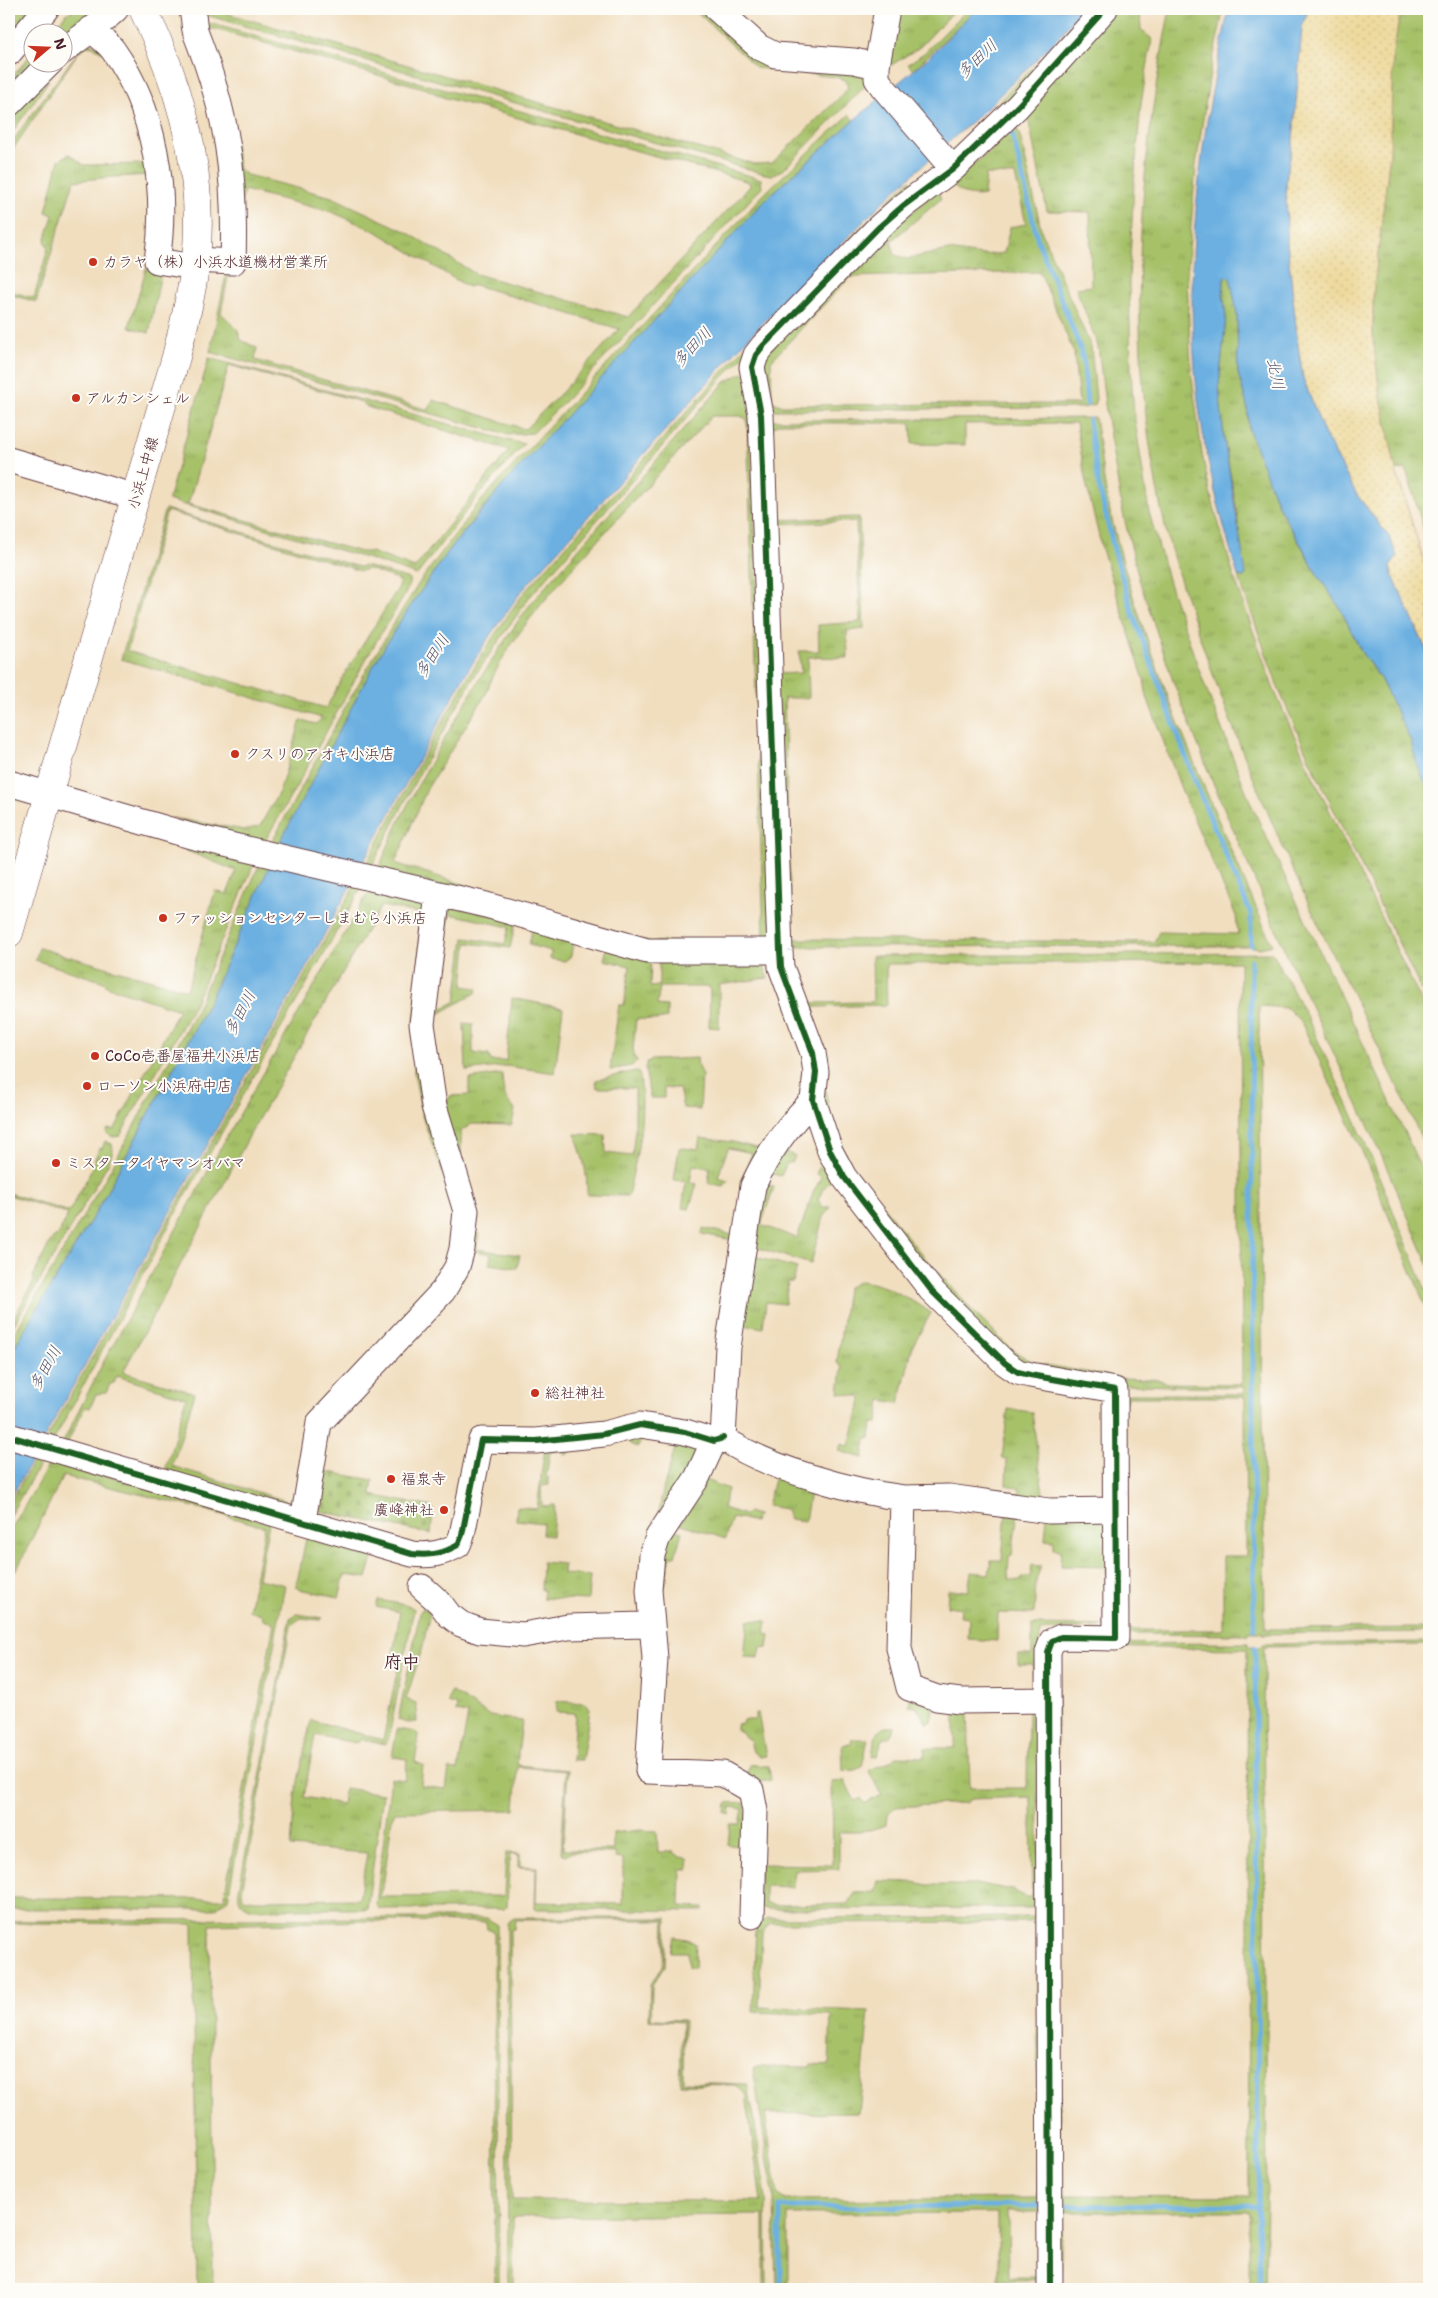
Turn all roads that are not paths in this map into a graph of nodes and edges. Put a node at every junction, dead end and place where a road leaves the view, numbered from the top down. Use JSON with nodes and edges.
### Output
{"nodes":[{"id":1,"x":46,"y":9,"type":"edge"},
{"id":2,"x":116,"y":9,"type":"edge"},
{"id":3,"x":143,"y":9,"type":"edge"},
{"id":4,"x":191,"y":9,"type":"edge"},
{"id":5,"x":717,"y":9,"type":"edge"},
{"id":6,"x":887,"y":9,"type":"edge"},
{"id":7,"x":1104,"y":9,"type":"edge"},
{"id":8,"x":91,"y":29,"type":"junction"},
{"id":9,"x":72,"y":44,"type":"edge"},
{"id":10,"x":9,"y":53,"type":"edge"},
{"id":11,"x":41,"y":72,"type":"edge"},
{"id":12,"x":879,"y":76,"type":"junction"},
{"id":13,"x":9,"y":104,"type":"edge"},
{"id":14,"x":949,"y":165,"type":"junction"},
{"id":15,"x":195,"y":263,"type":"junction"},
{"id":16,"x":9,"y":460,"type":"edge"},
{"id":17,"x":136,"y":497,"type":"junction"},
{"id":18,"x":9,"y":783,"type":"edge"},
{"id":19,"x":48,"y":795,"type":"junction"},
{"id":20,"x":438,"y":894,"type":"junction"},
{"id":21,"x":9,"y":933,"type":"edge"},
{"id":22,"x":780,"y":951,"type":"junction"},
{"id":23,"x":813,"y":1100,"type":"junction"},
{"id":24,"x":9,"y":1436,"type":"edge"},
{"id":25,"x":719,"y":1440,"type":"junction"},
{"id":26,"x":903,"y":1498,"type":"junction"},
{"id":27,"x":1115,"y":1510,"type":"junction"},
{"id":28,"x":302,"y":1521,"type":"junction"},
{"id":29,"x":422,"y":1587,"type":"dead end"},
{"id":30,"x":651,"y":1622,"type":"junction"},
{"id":31,"x":1048,"y":1700,"type":"junction"},
{"id":32,"x":752,"y":1916,"type":"dead end"},
{"id":33,"x":1050,"y":2289,"type":"edge"}],
"edges":[{"from":1,"to":10,"type":"street"},
{"from":2,"to":8,"type":"street"},
{"from":3,"to":15,"type":"main road","name":"小浜上中線"},
{"from":4,"to":15,"type":"street"},
{"from":5,"to":12,"type":"street"},
{"from":6,"to":12,"type":"street"},
{"from":7,"to":14,"type":"street"},
{"from":8,"to":9,"type":"street"},
{"from":8,"to":15,"type":"street"},
{"from":11,"to":13,"type":"street"},
{"from":12,"to":14,"type":"street"},
{"from":14,"to":22,"type":"street"},
{"from":15,"to":17,"type":"main road","name":"小浜上中線"},
{"from":16,"to":17,"type":"street"},
{"from":17,"to":19,"type":"main road","name":"小浜上中線"},
{"from":18,"to":19,"type":"street"},
{"from":19,"to":20,"type":"street"},
{"from":19,"to":21,"type":"main road","name":"小浜上中線"},
{"from":20,"to":22,"type":"street"},
{"from":20,"to":28,"type":"street"},
{"from":22,"to":23,"type":"street"},
{"from":23,"to":25,"type":"street"},
{"from":23,"to":27,"type":"street"},
{"from":24,"to":28,"type":"street"},
{"from":25,"to":26,"type":"street"},
{"from":25,"to":28,"type":"street"},
{"from":25,"to":30,"type":"street"},
{"from":26,"to":27,"type":"street"},
{"from":26,"to":31,"type":"street"},
{"from":27,"to":31,"type":"street"},
{"from":29,"to":30,"type":"street"},
{"from":30,"to":32,"type":"street"},
{"from":31,"to":33,"type":"street"}]}
